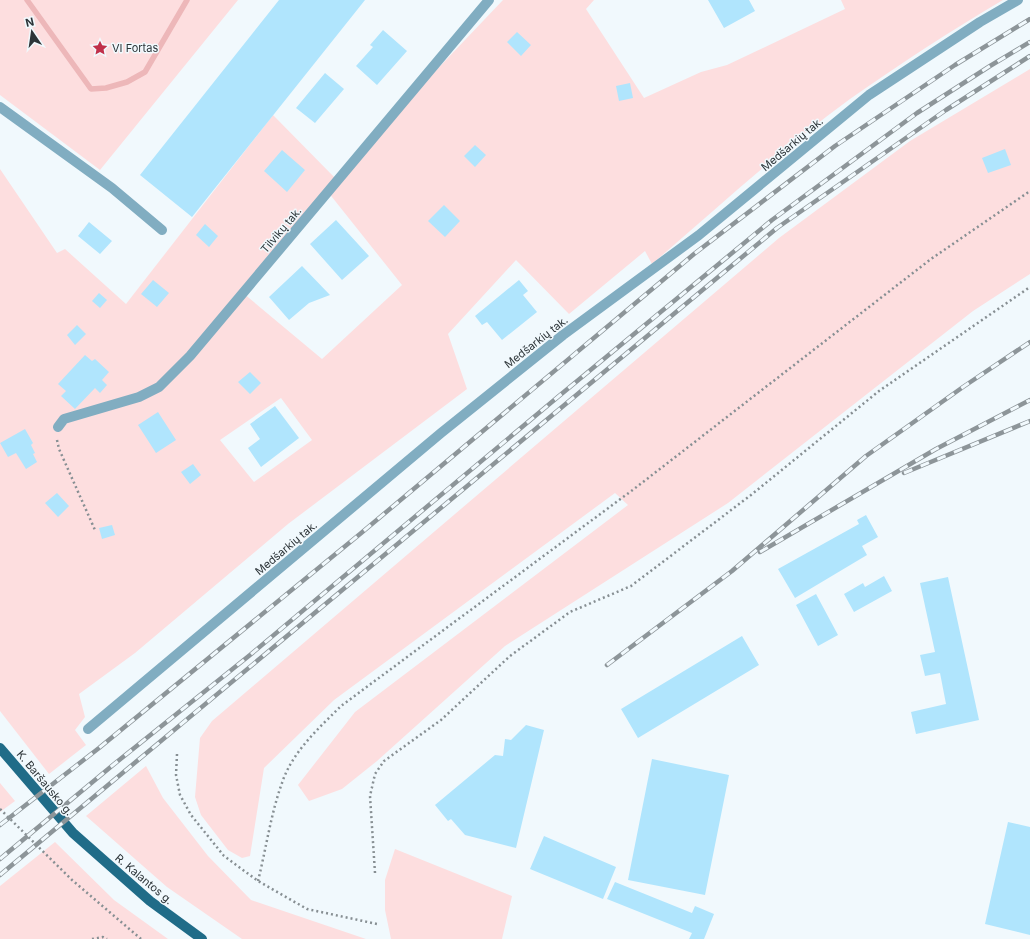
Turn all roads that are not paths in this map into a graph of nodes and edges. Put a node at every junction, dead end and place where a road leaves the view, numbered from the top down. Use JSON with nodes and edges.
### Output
{"nodes":[{"id":1,"x":489,"y":0,"type":"edge"},
{"id":2,"x":1018,"y":0,"type":"edge"},
{"id":3,"x":0,"y":107,"type":"edge"},
{"id":4,"x":162,"y":230,"type":"dead end"},
{"id":5,"x":58,"y":427,"type":"road end"},
{"id":6,"x":88,"y":729,"type":"dead end"},
{"id":7,"x":0,"y":748,"type":"edge"},
{"id":8,"x":73,"y":833,"type":"joint"},
{"id":9,"x":202,"y":939,"type":"edge"}],
"edges":[{"from":1,"to":5,"type":"street","name":"Tilvikų tak."},
{"from":2,"to":6,"type":"street","name":"Medšarkių tak."},
{"from":3,"to":4,"type":"street"},
{"from":7,"to":8,"type":"main road","name":"K. Baršausko g."},
{"from":8,"to":9,"type":"main road","name":"R. Kalantos g."}]}
